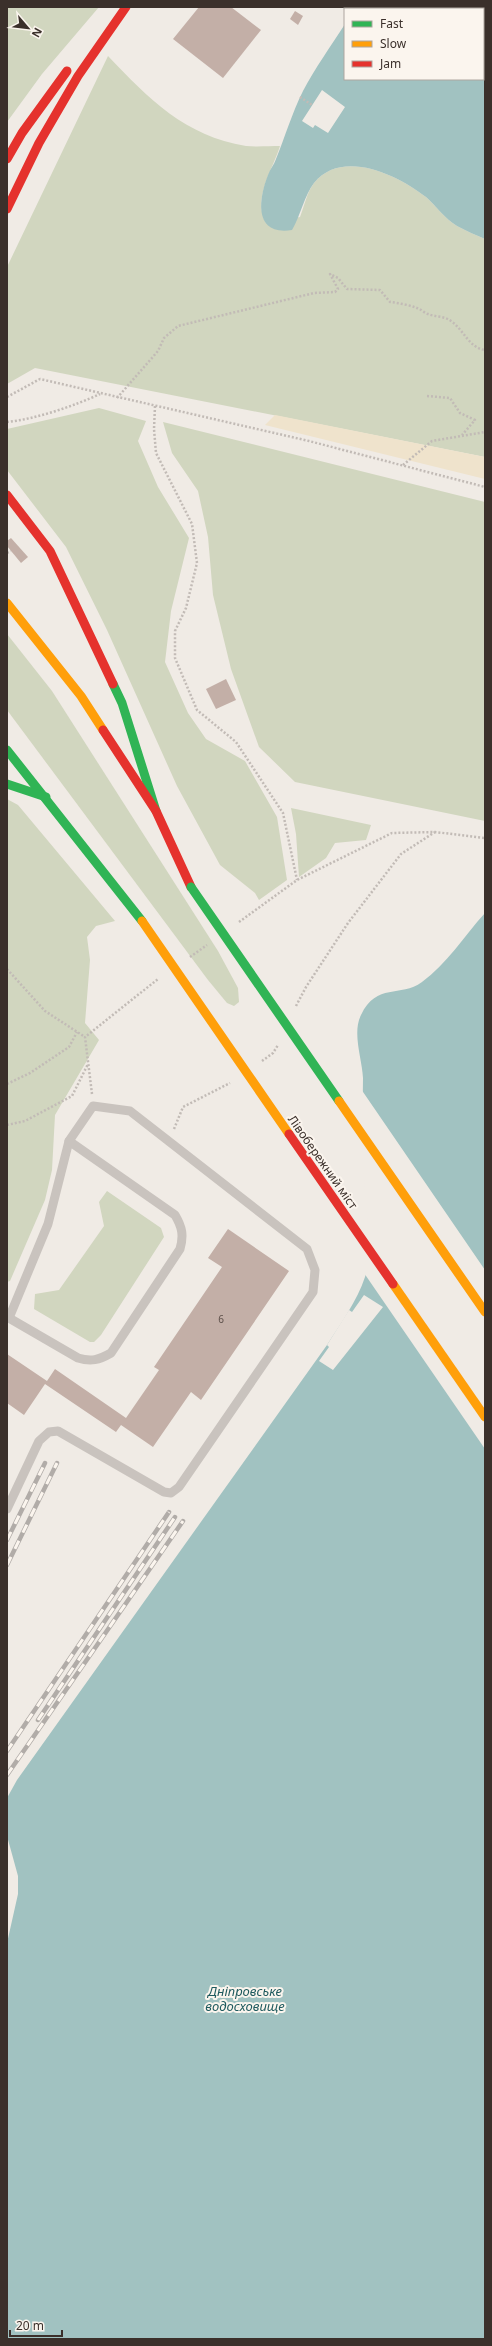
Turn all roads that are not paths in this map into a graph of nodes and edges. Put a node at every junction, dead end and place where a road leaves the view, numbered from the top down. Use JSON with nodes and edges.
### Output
{"nodes":[{"id":1,"x":122,"y":7,"type":"edge"},
{"id":2,"x":126,"y":7,"type":"edge"},
{"id":3,"x":85,"y":49,"type":"dead end"},
{"id":4,"x":75,"y":60,"type":"dead end"},
{"id":5,"x":7,"y":159,"type":"edge"},
{"id":6,"x":7,"y":209,"type":"edge"},
{"id":7,"x":7,"y":495,"type":"edge"},
{"id":8,"x":7,"y":603,"type":"edge"},
{"id":9,"x":7,"y":750,"type":"edge"},
{"id":10,"x":7,"y":784,"type":"edge"},
{"id":11,"x":46,"y":797,"type":"junction"},
{"id":12,"x":156,"y":811,"type":"junction"},
{"id":13,"x":69,"y":1141,"type":"junction"},
{"id":14,"x":485,"y":1312,"type":"edge"},
{"id":15,"x":8,"y":1317,"type":"edge"},
{"id":16,"x":485,"y":1417,"type":"edge"},
{"id":17,"x":7,"y":1509,"type":"edge"}],
"edges":[{"from":1,"to":3,"type":"main road"},
{"from":2,"to":6,"type":"main road"},
{"from":4,"to":5,"type":"main road"},
{"from":7,"to":12,"type":"main road"},
{"from":8,"to":12,"type":"main road"},
{"from":9,"to":11,"type":"main road","name":"Лівобережний міст"},
{"from":10,"to":11,"type":"main road"},
{"from":11,"to":16,"type":"main road","name":"Лівобережний міст","bridge":true},
{"from":12,"to":14,"type":"main road","bridge":true},
{"from":13,"to":15,"type":"lane"},
{"from":13,"to":15,"type":"lane"},
{"from":13,"to":17,"type":"lane"}]}
